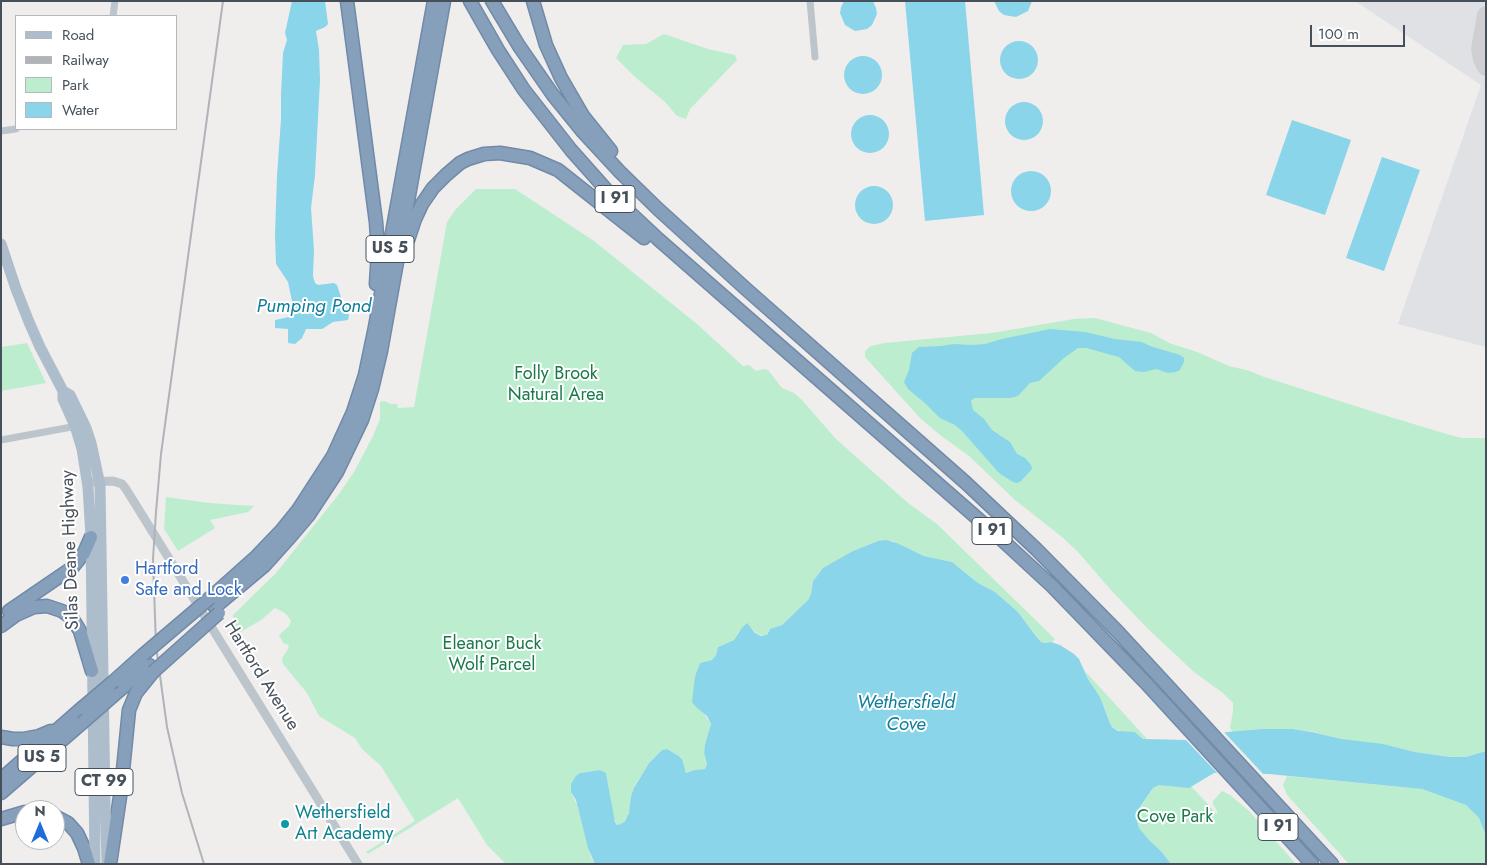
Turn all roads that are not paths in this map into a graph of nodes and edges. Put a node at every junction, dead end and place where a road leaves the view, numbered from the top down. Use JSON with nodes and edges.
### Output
{"nodes":[{"id":1,"x":115,"y":1,"type":"edge"},
{"id":2,"x":347,"y":1,"type":"edge"},
{"id":3,"x":434,"y":1,"type":"edge"},
{"id":4,"x":444,"y":1,"type":"edge"},
{"id":5,"x":492,"y":1,"type":"edge"},
{"id":6,"x":533,"y":1,"type":"edge"},
{"id":7,"x":810,"y":1,"type":"edge"},
{"id":8,"x":470,"y":3,"type":"edge"},
{"id":9,"x":113,"y":15,"type":"edge"},
{"id":10,"x":816,"y":56,"type":"dead end"},
{"id":11,"x":15,"y":129,"type":"edge"},
{"id":12,"x":1,"y":131,"type":"edge"},
{"id":13,"x":662,"y":212,"type":"junction"},
{"id":14,"x":2,"y":246,"type":"edge"},
{"id":15,"x":698,"y":275,"type":"junction"},
{"id":16,"x":388,"y":312,"type":"junction"},
{"id":17,"x":80,"y":425,"type":"junction"},
{"id":18,"x":1,"y":440,"type":"edge"},
{"id":19,"x":94,"y":481,"type":"junction"},
{"id":20,"x":315,"y":486,"type":"junction"},
{"id":21,"x":94,"y":530,"type":"junction"},
{"id":22,"x":215,"y":606,"type":"junction"},
{"id":23,"x":1,"y":617,"type":"edge"},
{"id":24,"x":1,"y":626,"type":"edge"},
{"id":25,"x":148,"y":664,"type":"junction"},
{"id":26,"x":92,"y":671,"type":"junction"},
{"id":27,"x":62,"y":726,"type":"junction"},
{"id":28,"x":1,"y":737,"type":"edge"},
{"id":29,"x":1,"y":779,"type":"edge"},
{"id":30,"x":1,"y":793,"type":"edge"},
{"id":31,"x":15,"y":814,"type":"edge"},
{"id":32,"x":1,"y":818,"type":"edge"},
{"id":33,"x":65,"y":821,"type":"edge"},
{"id":34,"x":89,"y":864,"type":"edge"},
{"id":35,"x":95,"y":864,"type":"edge"},
{"id":36,"x":108,"y":864,"type":"edge"},
{"id":37,"x":358,"y":864,"type":"edge"},
{"id":38,"x":1312,"y":864,"type":"edge"},
{"id":39,"x":1332,"y":864,"type":"edge"}],
"edges":[{"from":1,"to":9,"type":"street"},
{"from":2,"to":20,"type":"highway"},
{"from":3,"to":20,"type":"highway","number":"US 5"},
{"from":4,"to":16,"type":"highway","number":"US 5"},
{"from":5,"to":13,"type":"highway","number":"I 91"},
{"from":6,"to":13,"type":"highway"},
{"from":7,"to":10,"type":"street"},
{"from":8,"to":15,"type":"highway","number":"I 91"},
{"from":11,"to":12,"type":"street"},
{"from":13,"to":39,"type":"highway","number":"I 91"},
{"from":14,"to":17,"type":"main road","name":"Silas Deane Highway"},
{"from":15,"to":16,"type":"highway"},
{"from":15,"to":38,"type":"highway","number":"I 91"},
{"from":16,"to":22,"type":"highway","number":"US 5"},
{"from":17,"to":18,"type":"street"},
{"from":17,"to":19,"type":"main road","name":"Silas Deane Highway"},
{"from":19,"to":21,"type":"main road","name":"Silas Deane Highway","number":"CT 99"},
{"from":19,"to":37,"type":"street","name":"Hartford Avenue"},
{"from":20,"to":22,"type":"highway","number":"US 5"},
{"from":21,"to":23,"type":"highway"},
{"from":21,"to":26,"type":"main road","name":"Silas Deane Highway","number":"CT 99"},
{"from":21,"to":36,"type":"main road","name":"Silas Deane Highway","number":"CT 99"},
{"from":22,"to":25,"type":"highway","bridge":true},
{"from":22,"to":25,"type":"highway","number":"US 5","bridge":true},
{"from":24,"to":26,"type":"highway"},
{"from":25,"to":27,"type":"highway","number":"US 5","bridge":true},
{"from":25,"to":30,"type":"highway","number":"US 5","bridge":true},
{"from":25,"to":36,"type":"highway"},
{"from":26,"to":35,"type":"main road","name":"Silas Deane Highway","number":"CT 99"},
{"from":27,"to":28,"type":"highway"},
{"from":27,"to":29,"type":"highway","number":"US 5"},
{"from":31,"to":32,"type":"highway"},
{"from":33,"to":34,"type":"highway"}]}
